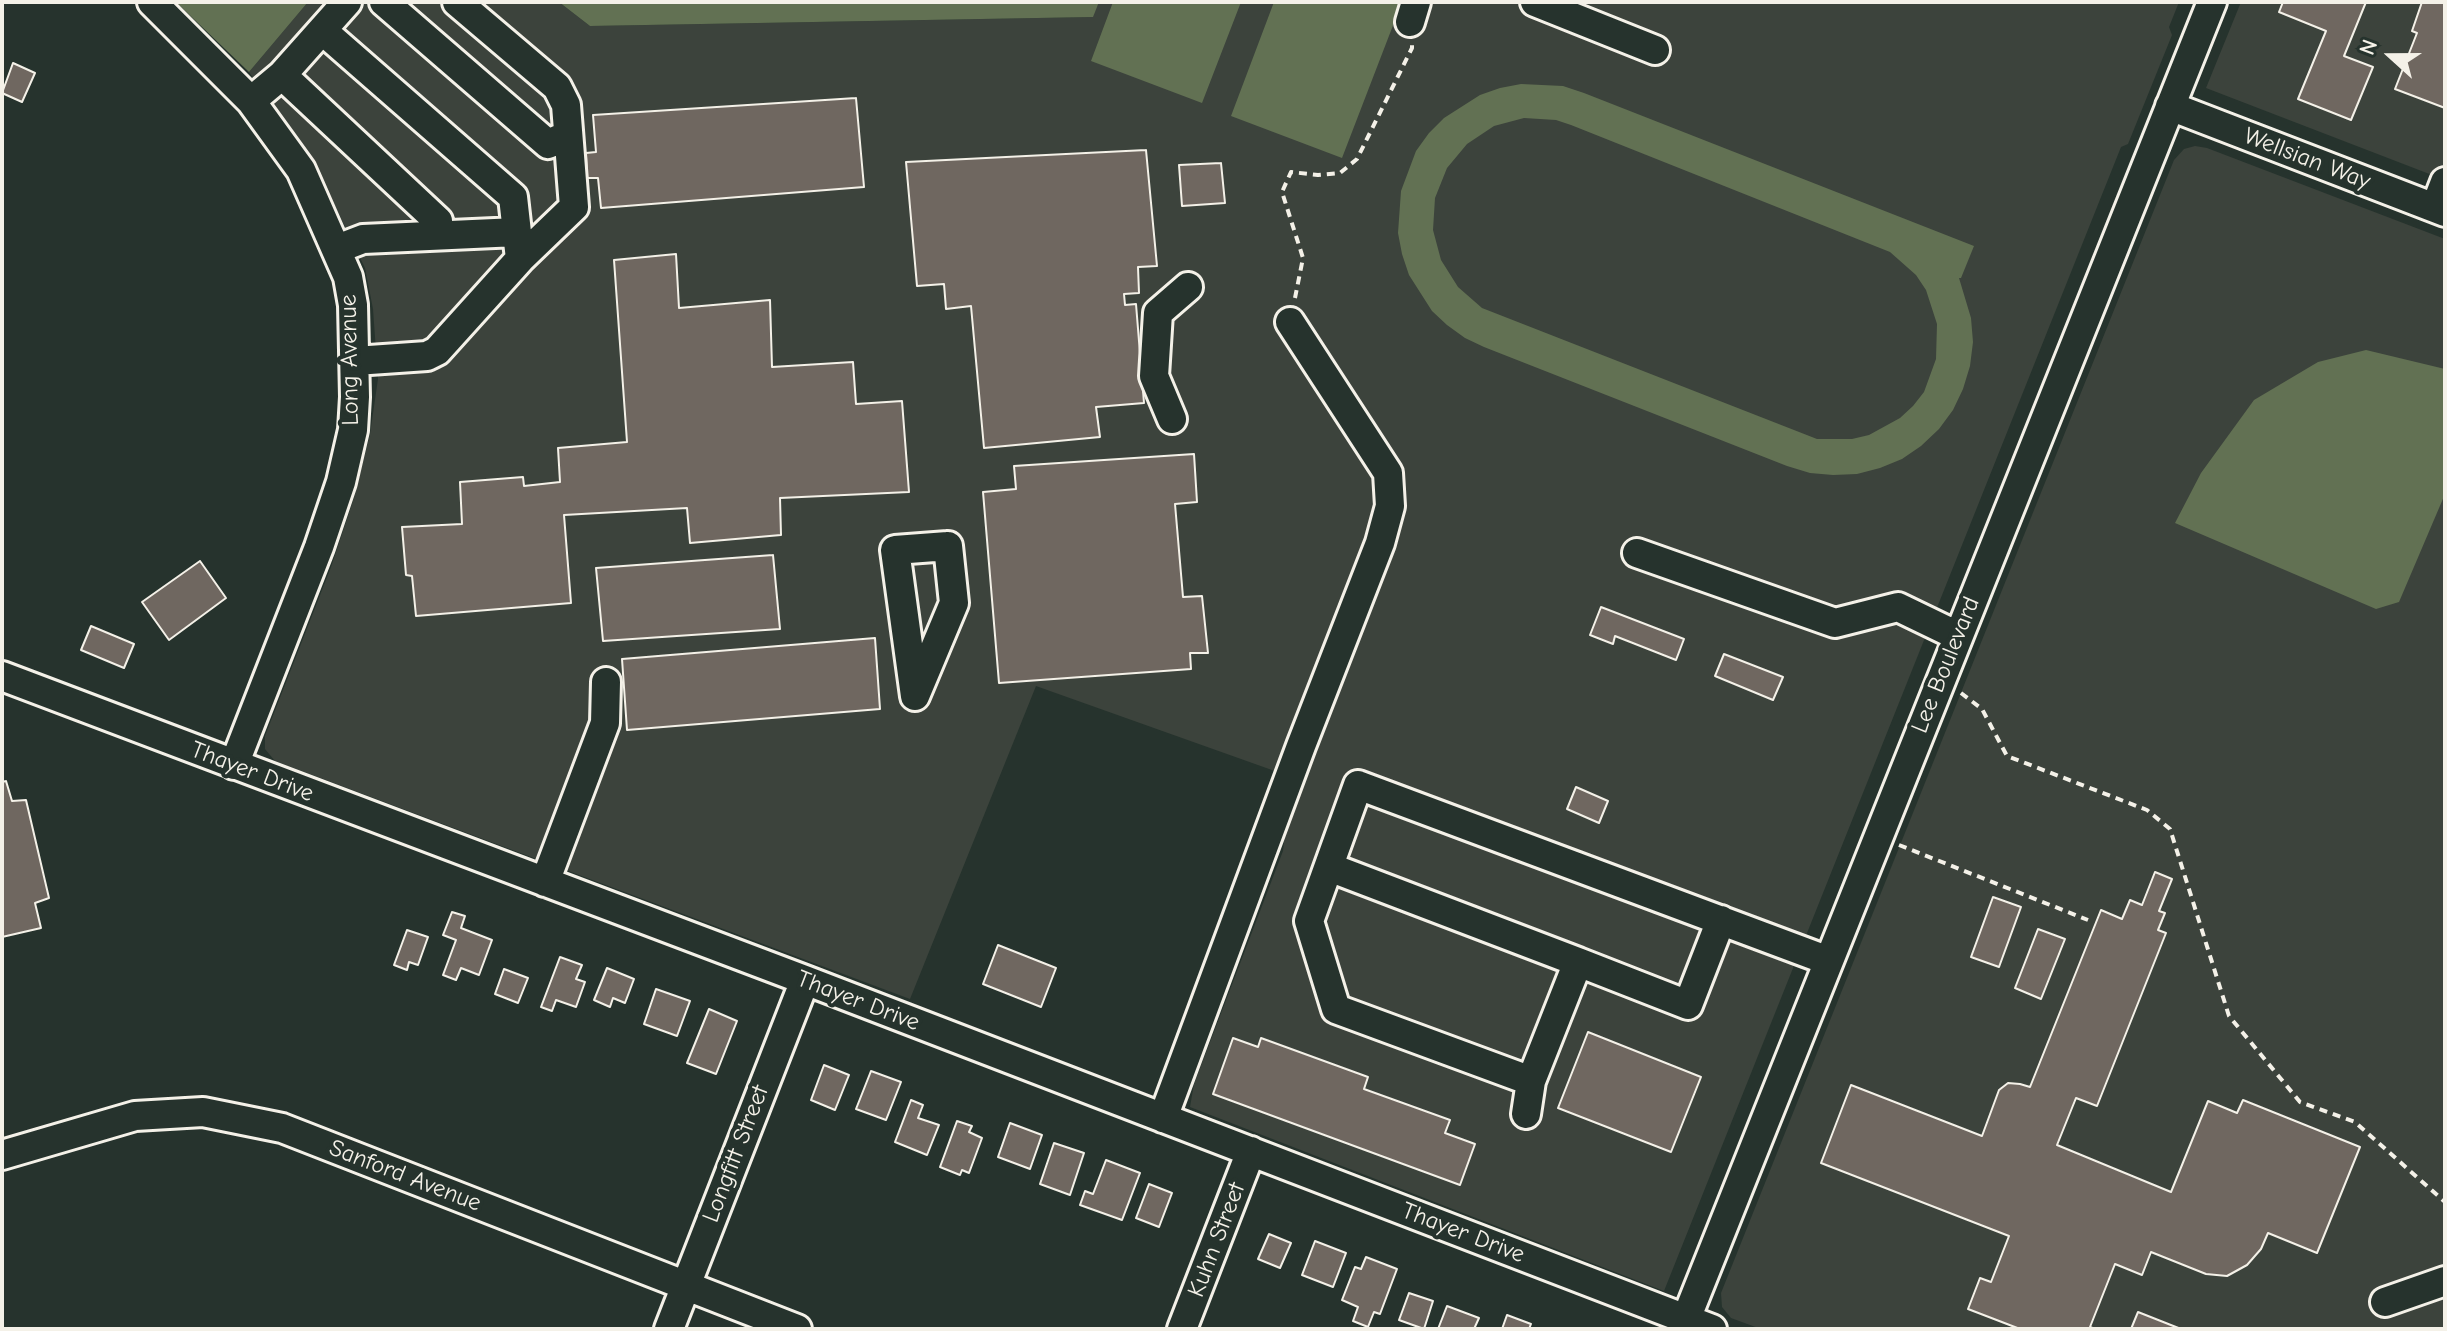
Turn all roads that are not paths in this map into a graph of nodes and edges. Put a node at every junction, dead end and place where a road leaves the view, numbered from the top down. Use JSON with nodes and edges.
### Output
{"nodes":[{"id":1,"x":152,"y":2,"type":"edge"},
{"id":2,"x":347,"y":2,"type":"edge"},
{"id":3,"x":384,"y":2,"type":"edge"},
{"id":4,"x":457,"y":2,"type":"edge"},
{"id":5,"x":1535,"y":2,"type":"edge"},
{"id":6,"x":2212,"y":2,"type":"edge"},
{"id":7,"x":323,"y":31,"type":"junction"},
{"id":8,"x":1655,"y":50,"type":"dead end"},
{"id":9,"x":282,"y":75,"type":"junction"},
{"id":10,"x":251,"y":101,"type":"junction"},
{"id":11,"x":2170,"y":106,"type":"junction"},
{"id":12,"x":568,"y":135,"type":"junction"},
{"id":13,"x":2442,"y":201,"type":"edge"},
{"id":14,"x":437,"y":235,"type":"junction"},
{"id":15,"x":518,"y":246,"type":"junction"},
{"id":16,"x":337,"y":249,"type":"junction"},
{"id":17,"x":1188,"y":287,"type":"dead end"},
{"id":18,"x":1290,"y":322,"type":"road end"},
{"id":19,"x":355,"y":361,"type":"junction"},
{"id":20,"x":1172,"y":419,"type":"dead end"},
{"id":21,"x":1637,"y":553,"type":"dead end"},
{"id":22,"x":1958,"y":636,"type":"junction"},
{"id":23,"x":2,"y":676,"type":"edge"},
{"id":24,"x":606,"y":682,"type":"dead end"},
{"id":25,"x":915,"y":696,"type":"joint"},
{"id":26,"x":234,"y":765,"type":"junction"},
{"id":27,"x":1329,"y":867,"type":"junction"},
{"id":28,"x":545,"y":882,"type":"junction"},
{"id":29,"x":1721,"y":920,"type":"junction"},
{"id":30,"x":1829,"y":961,"type":"junction"},
{"id":31,"x":1578,"y":962,"type":"junction"},
{"id":32,"x":805,"y":980,"type":"junction"},
{"id":33,"x":1531,"y":1081,"type":"junction"},
{"id":34,"x":1526,"y":1114,"type":"dead end"},
{"id":35,"x":1163,"y":1118,"type":"junction"},
{"id":36,"x":1251,"y":1151,"type":"junction"},
{"id":37,"x":2,"y":1155,"type":"edge"},
{"id":38,"x":2445,"y":1281,"type":"edge"},
{"id":39,"x":685,"y":1286,"type":"junction"},
{"id":40,"x":2385,"y":1302,"type":"dead end"},
{"id":41,"x":1684,"y":1324,"type":"edge"},
{"id":42,"x":669,"y":1329,"type":"edge"},
{"id":43,"x":797,"y":1329,"type":"edge"},
{"id":44,"x":1182,"y":1329,"type":"edge"},
{"id":45,"x":1712,"y":1329,"type":"edge"}],
"edges":[{"from":1,"to":10,"type":"street","name":"Long Avenue"},
{"from":2,"to":7,"type":"street"},
{"from":3,"to":12,"type":"street"},
{"from":4,"to":12,"type":"street"},
{"from":5,"to":8,"type":"street"},
{"from":6,"to":11,"type":"street","name":"Lee Boulevard"},
{"from":7,"to":9,"type":"street"},
{"from":7,"to":15,"type":"street"},
{"from":9,"to":10,"type":"street"},
{"from":9,"to":14,"type":"street"},
{"from":10,"to":16,"type":"street","name":"Long Avenue"},
{"from":11,"to":13,"type":"street","name":"Wellsian Way"},
{"from":11,"to":22,"type":"street","name":"Lee Boulevard"},
{"from":12,"to":15,"type":"street"},
{"from":14,"to":15,"type":"street"},
{"from":14,"to":16,"type":"street"},
{"from":15,"to":19,"type":"street"},
{"from":16,"to":19,"type":"street","name":"Long Avenue"},
{"from":17,"to":20,"type":"street"},
{"from":18,"to":35,"type":"street"},
{"from":19,"to":26,"type":"street","name":"Long Avenue"},
{"from":21,"to":22,"type":"street"},
{"from":22,"to":30,"type":"street","name":"Lee Boulevard"},
{"from":23,"to":26,"type":"street","name":"Thayer Drive"},
{"from":24,"to":28,"type":"street"},
{"from":25,"to":25,"type":"street"},
{"from":26,"to":28,"type":"street","name":"Thayer Drive"},
{"from":27,"to":29,"type":"street"},
{"from":27,"to":31,"type":"street"},
{"from":27,"to":33,"type":"street"},
{"from":28,"to":32,"type":"street","name":"Thayer Drive"},
{"from":29,"to":30,"type":"street"},
{"from":29,"to":31,"type":"street"},
{"from":30,"to":41,"type":"street","name":"Lee Boulevard"},
{"from":31,"to":33,"type":"street"},
{"from":32,"to":35,"type":"street","name":"Thayer Drive"},
{"from":32,"to":39,"type":"street","name":"Longfitt Street"},
{"from":33,"to":34,"type":"street"},
{"from":35,"to":36,"type":"street","name":"Thayer Drive"},
{"from":36,"to":41,"type":"street","name":"Thayer Drive"},
{"from":36,"to":44,"type":"street","name":"Kuhn Street"},
{"from":37,"to":39,"type":"street","name":"Sanford Avenue"},
{"from":38,"to":40,"type":"street"},
{"from":39,"to":42,"type":"street","name":"Longfitt Street"},
{"from":39,"to":43,"type":"street","name":"Sanford Avenue"},
{"from":41,"to":45,"type":"street","name":"Thayer Drive"}]}
